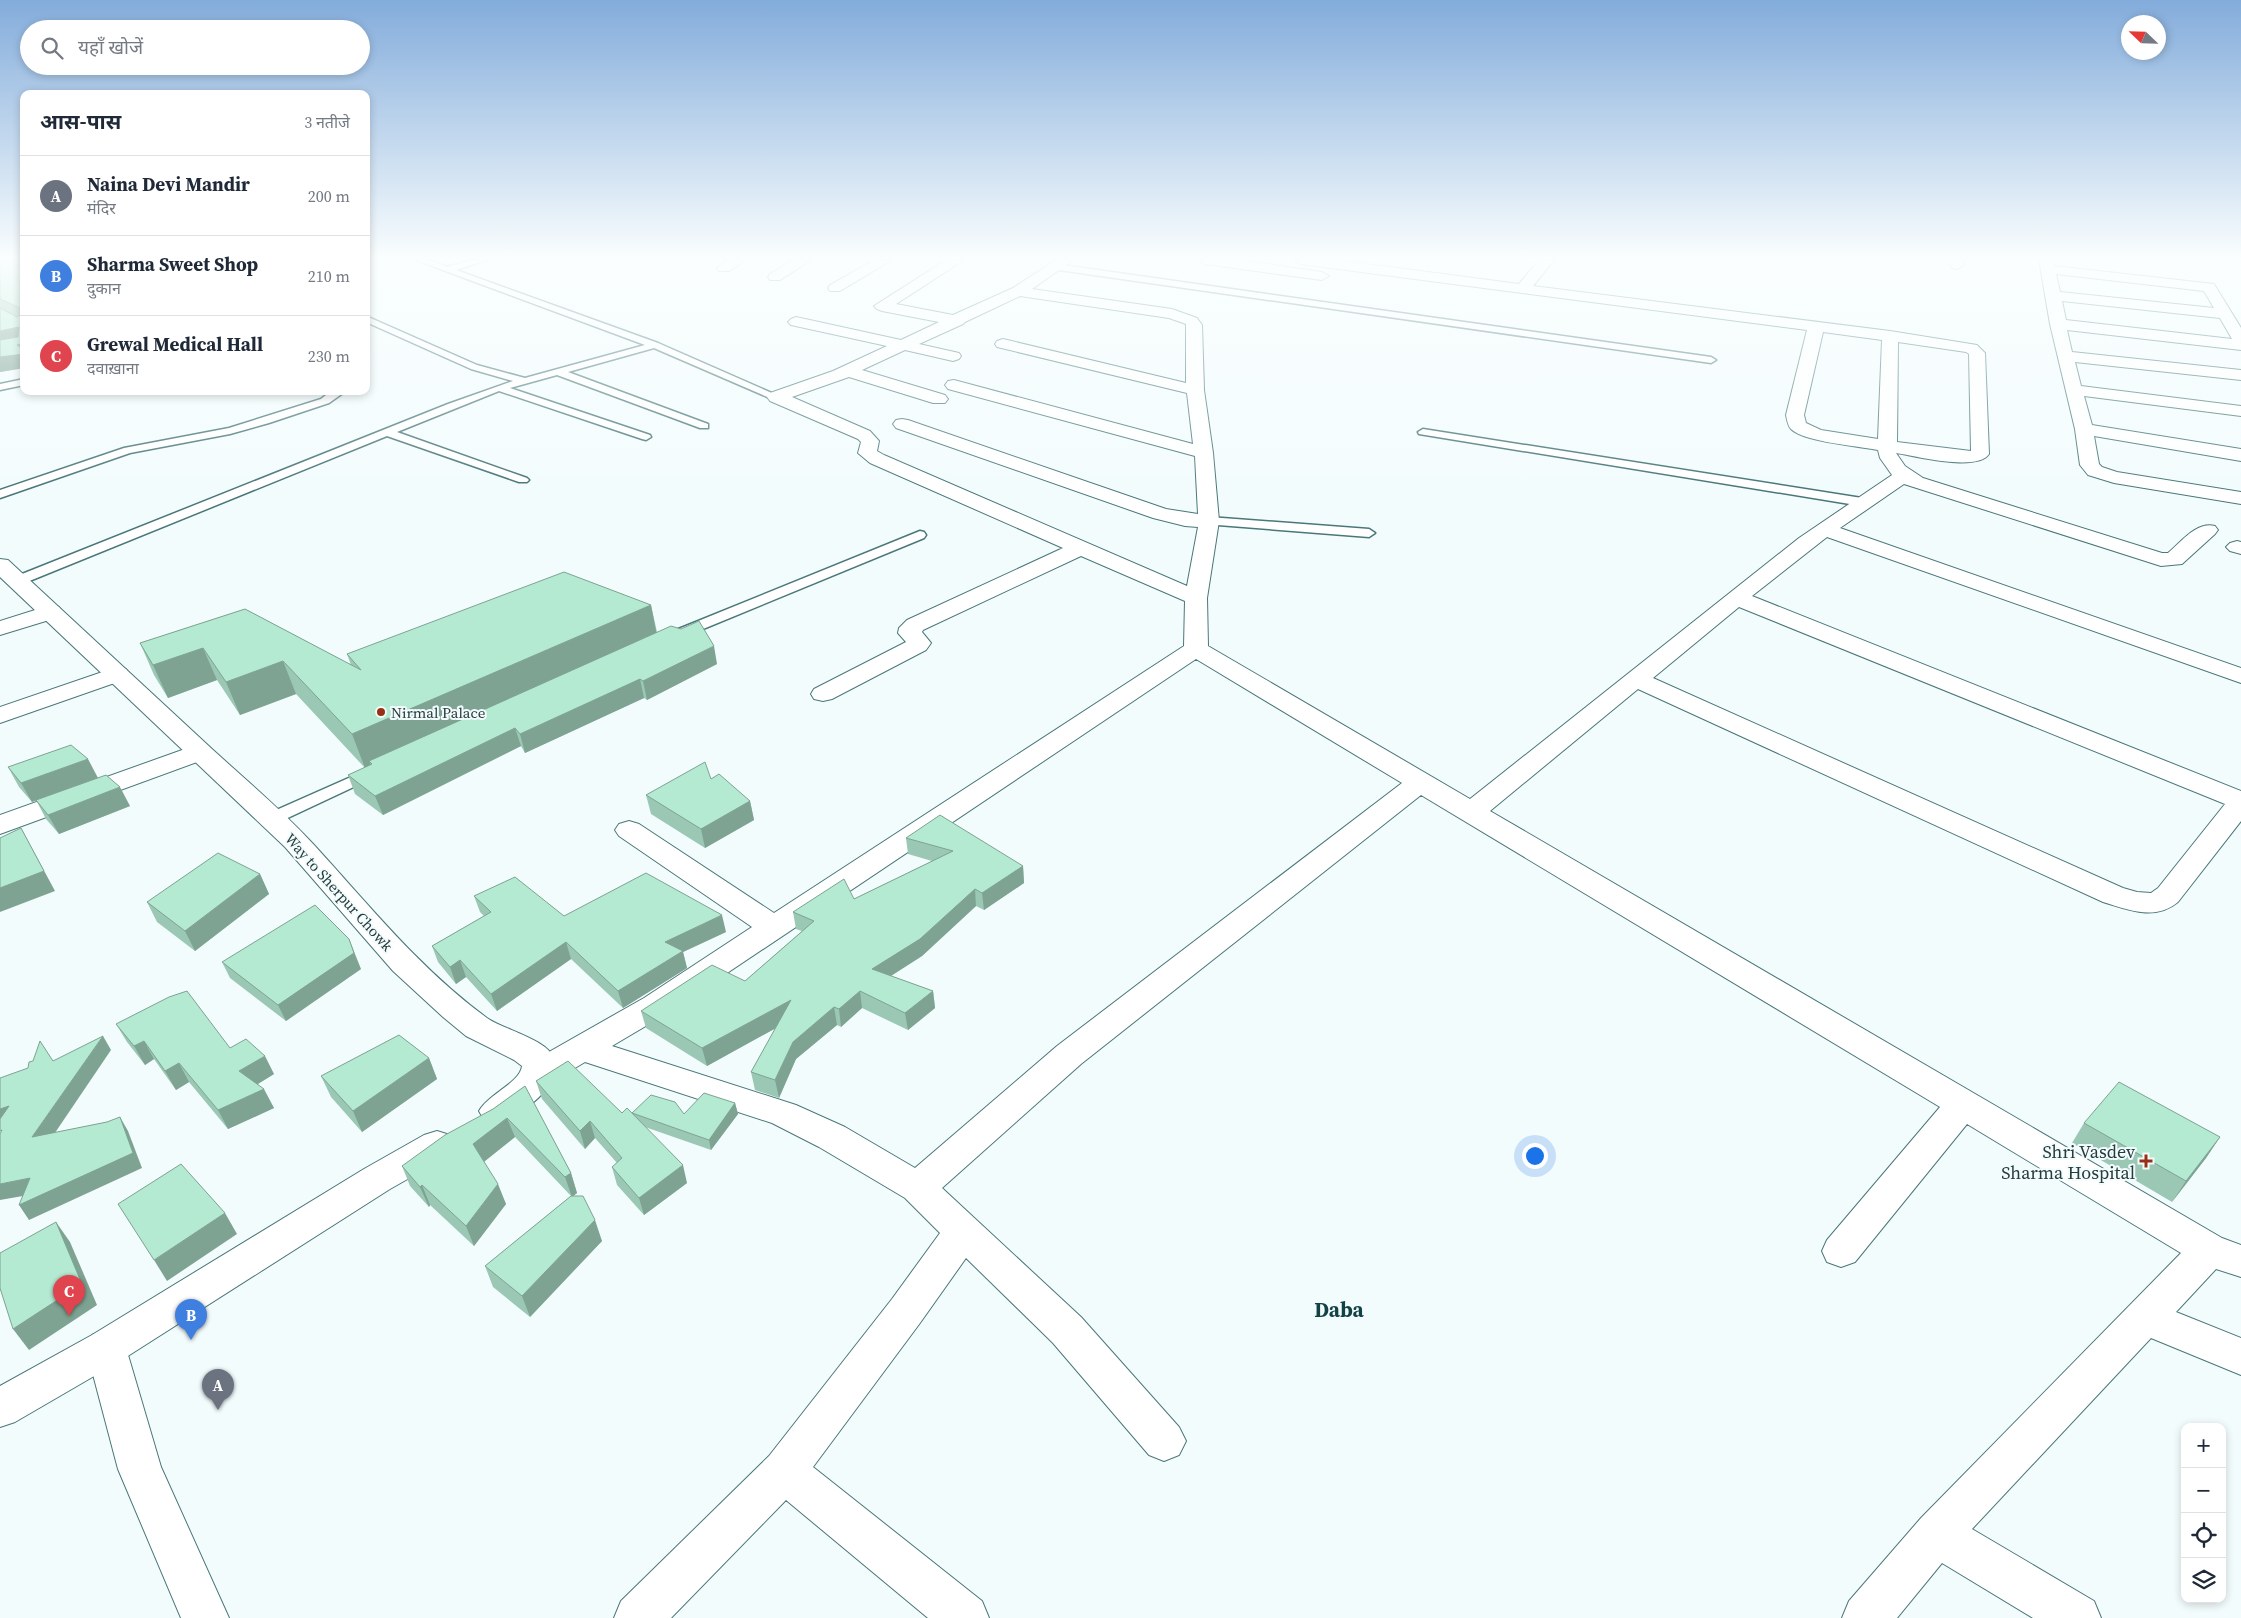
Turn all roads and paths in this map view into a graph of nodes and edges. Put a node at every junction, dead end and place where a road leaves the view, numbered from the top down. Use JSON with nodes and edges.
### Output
{"nodes":[{"id":1,"x":403,"y":336,"type":"edge"},
{"id":2,"x":629,"y":336,"type":"edge"},
{"id":3,"x":856,"y":336,"type":"edge"},
{"id":4,"x":926,"y":336,"type":"edge"},
{"id":5,"x":1193,"y":336,"type":"edge"},
{"id":6,"x":1545,"y":336,"type":"edge"},
{"id":7,"x":1814,"y":336,"type":"edge"},
{"id":8,"x":1886,"y":336,"type":"edge"},
{"id":9,"x":1890,"y":336,"type":"junction"},
{"id":10,"x":2061,"y":336,"type":"edge"},
{"id":11,"x":2169,"y":336,"type":"edge"},
{"id":12,"x":2241,"y":343,"type":"edge"},
{"id":13,"x":1003,"y":344,"type":"dead end"},
{"id":14,"x":655,"y":345,"type":"junction"},
{"id":15,"x":903,"y":346,"type":"junction"},
{"id":16,"x":953,"y":356,"type":"dead end"},
{"id":17,"x":2065,"y":356,"type":"junction"},
{"id":18,"x":1711,"y":360,"type":"dead end"},
{"id":19,"x":847,"y":371,"type":"junction"},
{"id":20,"x":558,"y":372,"type":"junction"},
{"id":21,"x":2241,"y":375,"type":"edge"},
{"id":22,"x":525,"y":381,"type":"junction"},
{"id":23,"x":20,"y":383,"type":"edge"},
{"id":24,"x":954,"y":385,"type":"dead end"},
{"id":25,"x":0,"y":387,"type":"edge"},
{"id":26,"x":499,"y":388,"type":"junction"},
{"id":27,"x":1195,"y":390,"type":"junction"},
{"id":28,"x":2074,"y":390,"type":"junction"},
{"id":29,"x":336,"y":395,"type":"edge"},
{"id":30,"x":776,"y":397,"type":"junction"},
{"id":31,"x":939,"y":400,"type":"dead end"},
{"id":32,"x":2241,"y":411,"type":"edge"},
{"id":33,"x":902,"y":424,"type":"dead end"},
{"id":34,"x":704,"y":426,"type":"dead end"},
{"id":35,"x":2084,"y":430,"type":"junction"},
{"id":36,"x":387,"y":432,"type":"junction"},
{"id":37,"x":1423,"y":432,"type":"dead end"},
{"id":38,"x":646,"y":437,"type":"dead end"},
{"id":39,"x":1887,"y":446,"type":"junction"},
{"id":40,"x":1204,"y":452,"type":"junction"},
{"id":41,"x":2241,"y":455,"type":"edge"},
{"id":42,"x":1903,"y":476,"type":"junction"},
{"id":43,"x":522,"y":480,"type":"dead end"},
{"id":44,"x":0,"y":494,"type":"edge"},
{"id":45,"x":2241,"y":498,"type":"edge"},
{"id":46,"x":1862,"y":502,"type":"junction"},
{"id":47,"x":1209,"y":521,"type":"junction"},
{"id":48,"x":1824,"y":529,"type":"junction"},
{"id":49,"x":2208,"y":530,"type":"dead end"},
{"id":50,"x":1369,"y":533,"type":"dead end"},
{"id":51,"x":920,"y":535,"type":"dead end"},
{"id":52,"x":1080,"y":548,"type":"junction"},
{"id":53,"x":9,"y":573,"type":"edge"},
{"id":54,"x":1196,"y":598,"type":"junction"},
{"id":55,"x":1737,"y":598,"type":"junction"},
{"id":56,"x":51,"y":612,"type":"junction"},
{"id":57,"x":0,"y":628,"type":"edge"},
{"id":58,"x":672,"y":638,"type":"edge"},
{"id":59,"x":1196,"y":649,"type":"junction"},
{"id":60,"x":117,"y":674,"type":"junction"},
{"id":61,"x":2241,"y":676,"type":"edge"},
{"id":62,"x":1636,"y":679,"type":"junction"},
{"id":63,"x":823,"y":694,"type":"dead end"},
{"id":64,"x":0,"y":715,"type":"edge"},
{"id":65,"x":199,"y":752,"type":"junction"},
{"id":66,"x":380,"y":770,"type":"edge"},
{"id":67,"x":1421,"y":782,"type":"junction"},
{"id":68,"x":2241,"y":802,"type":"edge"},
{"id":69,"x":1471,"y":812,"type":"junction"},
{"id":70,"x":271,"y":819,"type":"junction"},
{"id":71,"x":0,"y":825,"type":"edge"},
{"id":72,"x":629,"y":830,"type":"dead end"},
{"id":73,"x":773,"y":927,"type":"junction"},
{"id":74,"x":582,"y":1049,"type":"junction"},
{"id":75,"x":538,"y":1074,"type":"junction"},
{"id":76,"x":1963,"y":1104,"type":"junction"},
{"id":77,"x":918,"y":1188,"type":"junction"},
{"id":78,"x":963,"y":1231,"type":"junction"},
{"id":79,"x":1841,"y":1251,"type":"dead end"},
{"id":80,"x":2225,"y":1256,"type":"edge"},
{"id":81,"x":2144,"y":1317,"type":"junction"},
{"id":82,"x":106,"y":1348,"type":"junction"},
{"id":83,"x":2241,"y":1357,"type":"edge"},
{"id":84,"x":0,"y":1408,"type":"edge"},
{"id":85,"x":1164,"y":1441,"type":"dead end"},
{"id":86,"x":784,"y":1471,"type":"junction"},
{"id":87,"x":1937,"y":1534,"type":"junction"},
{"id":88,"x":205,"y":1618,"type":"edge"},
{"id":89,"x":638,"y":1618,"type":"edge"},
{"id":90,"x":965,"y":1618,"type":"edge"},
{"id":91,"x":1866,"y":1618,"type":"edge"},
{"id":92,"x":2077,"y":1618,"type":"edge"}],
"edges":[{"from":1,"to":22,"type":"lane"},
{"from":2,"to":14,"type":"lane"},
{"from":3,"to":15,"type":"street"},
{"from":4,"to":15,"type":"street"},
{"from":5,"to":27,"type":"street"},
{"from":6,"to":18,"type":"lane"},
{"from":7,"to":39,"type":"street"},
{"from":8,"to":9,"type":"street"},
{"from":9,"to":39,"type":"street"},
{"from":9,"to":39,"type":"street"},
{"from":10,"to":17,"type":"street"},
{"from":11,"to":12,"type":"street"},
{"from":13,"to":27,"type":"street"},
{"from":14,"to":20,"type":"lane"},
{"from":14,"to":30,"type":"lane"},
{"from":15,"to":16,"type":"street"},
{"from":15,"to":19,"type":"street"},
{"from":17,"to":21,"type":"street"},
{"from":17,"to":28,"type":"street"},
{"from":19,"to":30,"type":"street"},
{"from":19,"to":31,"type":"street"},
{"from":20,"to":22,"type":"lane"},
{"from":20,"to":34,"type":"lane"},
{"from":22,"to":26,"type":"lane"},
{"from":23,"to":25,"type":"lane"},
{"from":24,"to":40,"type":"street"},
{"from":26,"to":36,"type":"lane"},
{"from":26,"to":38,"type":"lane"},
{"from":27,"to":40,"type":"street"},
{"from":28,"to":32,"type":"street"},
{"from":28,"to":35,"type":"street"},
{"from":29,"to":44,"type":"lane"},
{"from":30,"to":52,"type":"street"},
{"from":33,"to":47,"type":"street"},
{"from":35,"to":41,"type":"street"},
{"from":35,"to":45,"type":"street"},
{"from":36,"to":43,"type":"lane"},
{"from":36,"to":53,"type":"lane"},
{"from":37,"to":46,"type":"lane"},
{"from":39,"to":42,"type":"street"},
{"from":40,"to":47,"type":"street"},
{"from":42,"to":46,"type":"street"},
{"from":42,"to":49,"type":"street"},
{"from":46,"to":48,"type":"street"},
{"from":47,"to":50,"type":"lane"},
{"from":47,"to":54,"type":"street"},
{"from":48,"to":55,"type":"street"},
{"from":48,"to":61,"type":"street"},
{"from":51,"to":58,"type":"lane"},
{"from":52,"to":54,"type":"street"},
{"from":52,"to":63,"type":"street"},
{"from":53,"to":56,"type":"street","name":"Way to Sherpur Chowk"},
{"from":54,"to":59,"type":"street"},
{"from":55,"to":62,"type":"street"},
{"from":55,"to":68,"type":"street"},
{"from":56,"to":57,"type":"street"},
{"from":56,"to":60,"type":"street","name":"Way to Sherpur Chowk"},
{"from":59,"to":67,"type":"street"},
{"from":59,"to":73,"type":"street"},
{"from":60,"to":64,"type":"street"},
{"from":60,"to":65,"type":"street","name":"Way to Sherpur Chowk"},
{"from":62,"to":68,"type":"street"},
{"from":62,"to":69,"type":"street"},
{"from":65,"to":70,"type":"street","name":"Way to Sherpur Chowk"},
{"from":65,"to":71,"type":"street"},
{"from":66,"to":70,"type":"lane"},
{"from":67,"to":69,"type":"street"},
{"from":67,"to":77,"type":"street"},
{"from":69,"to":76,"type":"street"},
{"from":70,"to":75,"type":"street","name":"Way to Sherpur Chowk"},
{"from":72,"to":73,"type":"street"},
{"from":73,"to":74,"type":"street"},
{"from":74,"to":75,"type":"street"},
{"from":74,"to":77,"type":"street"},
{"from":75,"to":82,"type":"street"},
{"from":76,"to":79,"type":"street"},
{"from":76,"to":80,"type":"street"},
{"from":77,"to":78,"type":"street"},
{"from":78,"to":85,"type":"street"},
{"from":78,"to":86,"type":"street"},
{"from":80,"to":81,"type":"street"},
{"from":81,"to":83,"type":"street"},
{"from":81,"to":87,"type":"street"},
{"from":82,"to":84,"type":"street"},
{"from":82,"to":88,"type":"street"},
{"from":86,"to":89,"type":"street"},
{"from":86,"to":90,"type":"street"},
{"from":87,"to":91,"type":"street"},
{"from":87,"to":92,"type":"street"}]}
